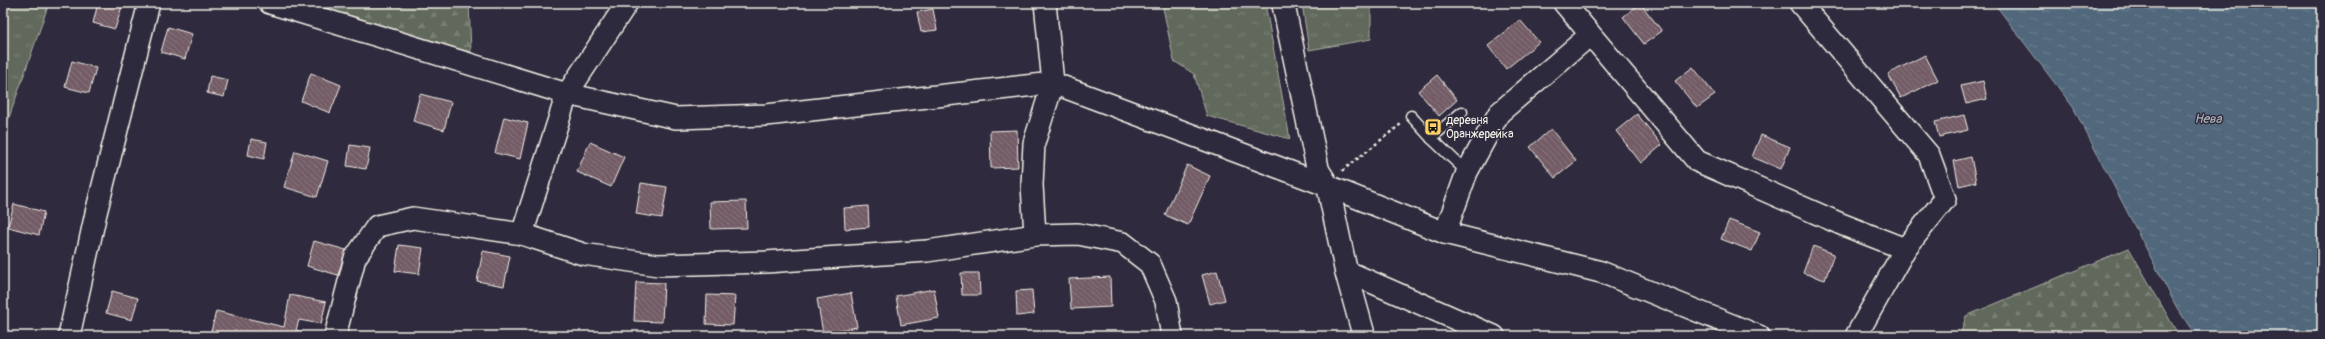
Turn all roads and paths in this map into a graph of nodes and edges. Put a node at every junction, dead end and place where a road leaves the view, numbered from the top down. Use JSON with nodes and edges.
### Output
{"nodes":[{"id":1,"x":149,"y":3,"type":"edge"},
{"id":2,"x":270,"y":3,"type":"edge"},
{"id":3,"x":627,"y":3,"type":"edge"},
{"id":4,"x":1045,"y":3,"type":"edge"},
{"id":5,"x":1283,"y":3,"type":"edge"},
{"id":6,"x":1564,"y":3,"type":"edge"},
{"id":7,"x":1800,"y":3,"type":"edge"},
{"id":8,"x":1590,"y":36,"type":"junction"},
{"id":9,"x":1053,"y":83,"type":"junction"},
{"id":10,"x":567,"y":94,"type":"junction"},
{"id":11,"x":1462,"y":112,"type":"dead end"},
{"id":12,"x":1411,"y":116,"type":"joint"},
{"id":13,"x":1431,"y":138,"type":"junction"},
{"id":14,"x":1348,"y":166,"type":"dead end"},
{"id":15,"x":1468,"y":172,"type":"junction"},
{"id":16,"x":1328,"y":186,"type":"junction"},
{"id":17,"x":1445,"y":233,"type":"junction"},
{"id":18,"x":522,"y":234,"type":"junction"},
{"id":19,"x":1035,"y":235,"type":"junction"},
{"id":20,"x":1905,"y":249,"type":"junction"},
{"id":21,"x":1346,"y":271,"type":"junction"},
{"id":22,"x":69,"y":336,"type":"edge"},
{"id":23,"x":335,"y":336,"type":"edge"},
{"id":24,"x":1172,"y":336,"type":"edge"},
{"id":25,"x":1364,"y":336,"type":"edge"},
{"id":26,"x":1494,"y":336,"type":"edge"},
{"id":27,"x":1759,"y":336,"type":"edge"},
{"id":28,"x":1856,"y":336,"type":"edge"}],
"edges":[{"from":1,"to":22,"type":"street"},
{"from":2,"to":10,"type":"street"},
{"from":3,"to":10,"type":"street"},
{"from":4,"to":9,"type":"street"},
{"from":5,"to":16,"type":"street"},
{"from":6,"to":8,"type":"street"},
{"from":7,"to":20,"type":"street"},
{"from":8,"to":15,"type":"street"},
{"from":8,"to":20,"type":"street"},
{"from":9,"to":10,"type":"street"},
{"from":9,"to":16,"type":"street"},
{"from":9,"to":19,"type":"street"},
{"from":10,"to":18,"type":"street"},
{"from":11,"to":13,"type":"lane"},
{"from":12,"to":13,"type":"lane"},
{"from":12,"to":14,"type":"path"},
{"from":13,"to":15,"type":"lane"},
{"from":15,"to":17,"type":"street"},
{"from":16,"to":17,"type":"street"},
{"from":16,"to":21,"type":"street"},
{"from":17,"to":27,"type":"street"},
{"from":18,"to":19,"type":"street"},
{"from":18,"to":23,"type":"street"},
{"from":19,"to":24,"type":"street"},
{"from":20,"to":28,"type":"street"},
{"from":21,"to":25,"type":"street"},
{"from":21,"to":26,"type":"street"}]}
